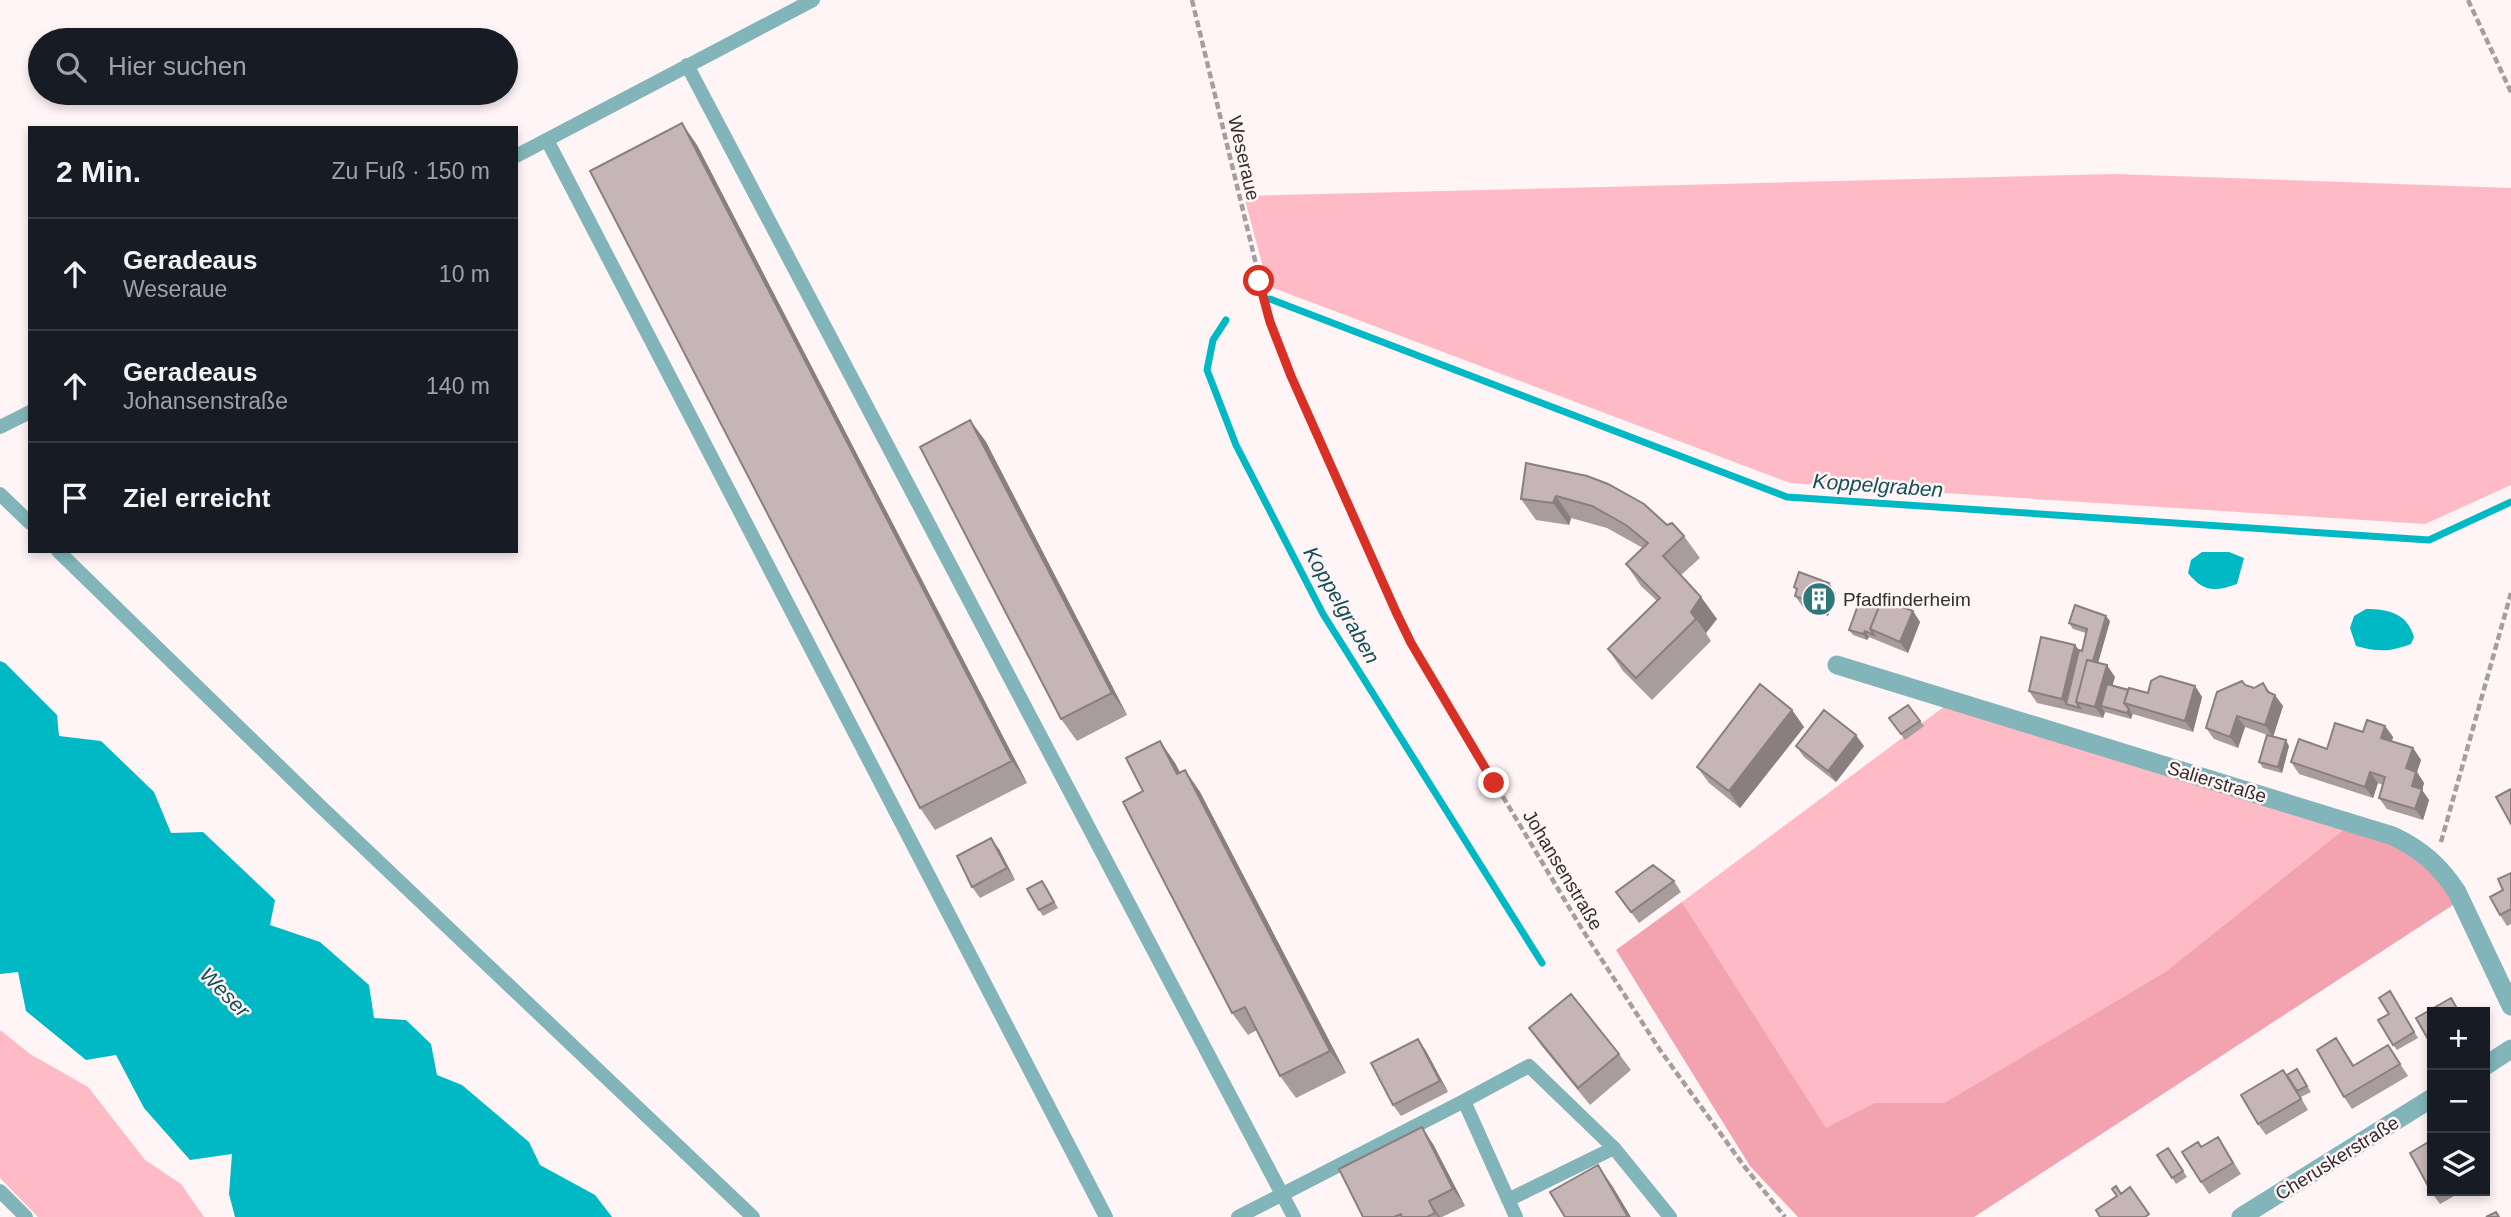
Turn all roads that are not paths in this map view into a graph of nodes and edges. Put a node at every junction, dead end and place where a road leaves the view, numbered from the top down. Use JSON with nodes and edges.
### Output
{"nodes":[{"id":1,"x":813,"y":0,"type":"edge"},
{"id":2,"x":687,"y":65,"type":"junction"},
{"id":3,"x":547,"y":140,"type":"junction"},
{"id":4,"x":518,"y":155,"type":"edge"},
{"id":5,"x":28,"y":413,"type":"edge"},
{"id":6,"x":0,"y":427,"type":"edge"},
{"id":7,"x":0,"y":494,"type":"edge"},
{"id":8,"x":28,"y":521,"type":"edge"},
{"id":9,"x":60,"y":553,"type":"edge"},
{"id":10,"x":1837,"y":665,"type":"dead end"},
{"id":11,"x":2511,"y":1006,"type":"edge"},
{"id":12,"x":2511,"y":1049,"type":"edge"},
{"id":13,"x":2490,"y":1063,"type":"edge"},
{"id":14,"x":1464,"y":1101,"type":"junction"},
{"id":15,"x":2427,"y":1101,"type":"edge"},
{"id":16,"x":1614,"y":1148,"type":"junction"},
{"id":17,"x":0,"y":1191,"type":"edge"},
{"id":18,"x":1282,"y":1195,"type":"junction"},
{"id":19,"x":1508,"y":1200,"type":"junction"},
{"id":20,"x":26,"y":1217,"type":"edge"},
{"id":21,"x":753,"y":1217,"type":"edge"},
{"id":22,"x":1106,"y":1217,"type":"edge"},
{"id":23,"x":1238,"y":1217,"type":"edge"},
{"id":24,"x":1294,"y":1217,"type":"edge"},
{"id":25,"x":1516,"y":1217,"type":"edge"},
{"id":26,"x":1670,"y":1217,"type":"edge"},
{"id":27,"x":2241,"y":1217,"type":"edge"}],
"edges":[{"from":1,"to":2,"type":"lane"},
{"from":2,"to":3,"type":"lane"},
{"from":2,"to":18,"type":"lane"},
{"from":3,"to":4,"type":"lane"},
{"from":3,"to":22,"type":"lane"},
{"from":5,"to":6,"type":"lane"},
{"from":7,"to":8,"type":"lane"},
{"from":9,"to":21,"type":"lane"},
{"from":10,"to":11,"type":"street","name":"Salierstraße"},
{"from":12,"to":13,"type":"street"},
{"from":14,"to":16,"type":"lane"},
{"from":14,"to":18,"type":"lane"},
{"from":14,"to":19,"type":"lane"},
{"from":15,"to":27,"type":"street","name":"Cheruskerstraße"},
{"from":16,"to":19,"type":"lane"},
{"from":16,"to":26,"type":"lane"},
{"from":17,"to":20,"type":"lane"},
{"from":18,"to":23,"type":"lane"},
{"from":18,"to":24,"type":"lane"},
{"from":19,"to":25,"type":"lane"}]}
